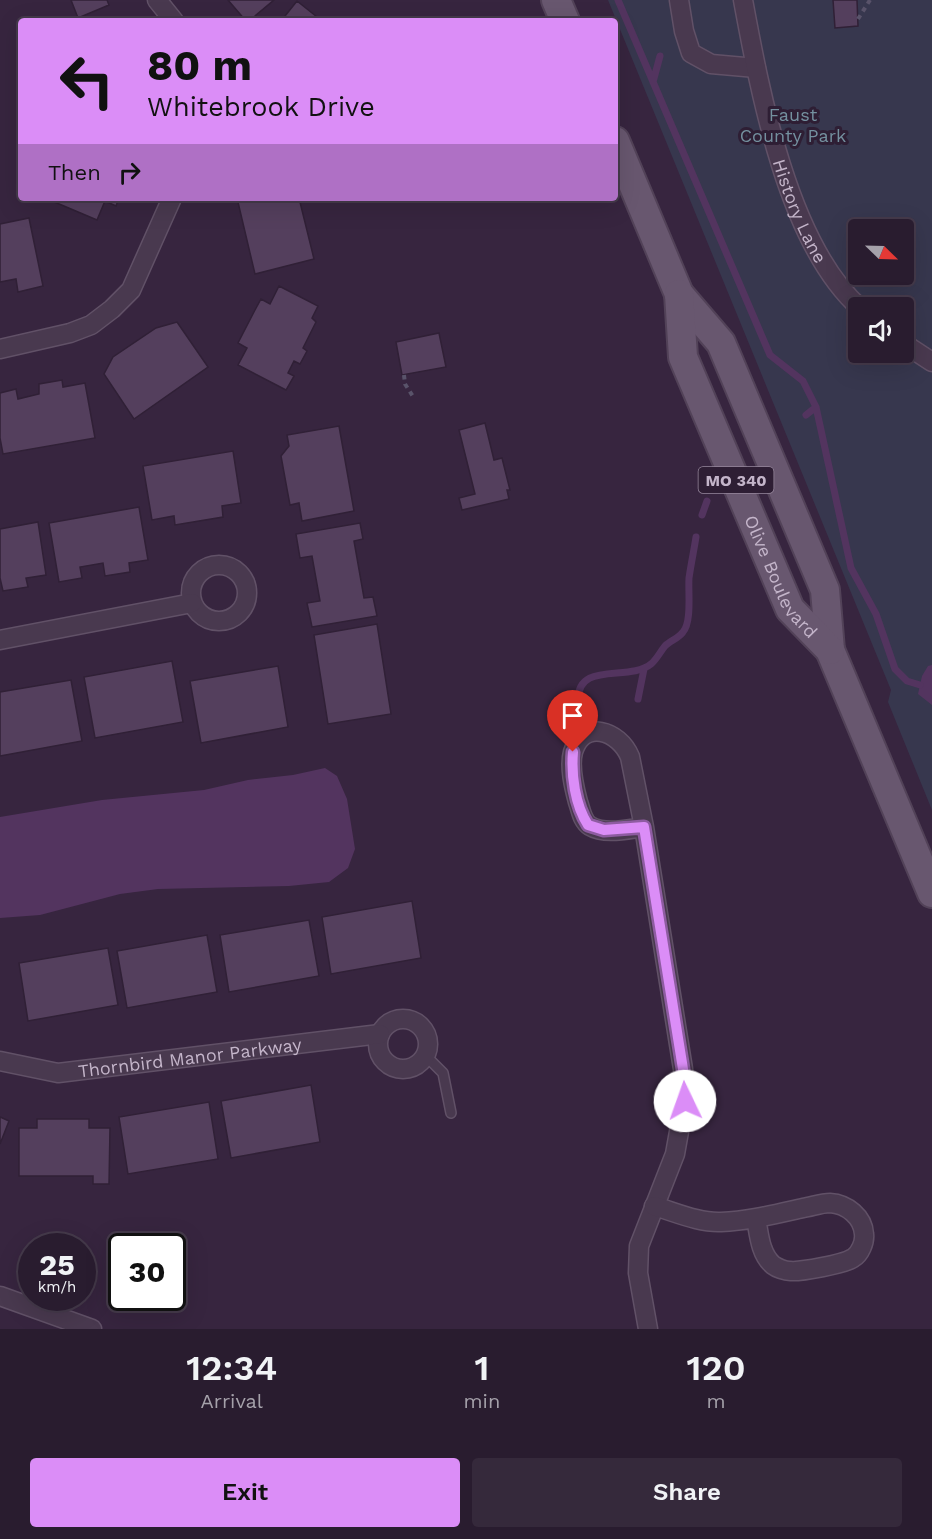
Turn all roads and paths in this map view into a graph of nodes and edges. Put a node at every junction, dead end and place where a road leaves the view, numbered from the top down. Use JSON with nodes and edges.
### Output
{"nodes":[{"id":1,"x":158,"y":0,"type":"edge"},
{"id":2,"x":556,"y":0,"type":"edge"},
{"id":3,"x":680,"y":0,"type":"edge"},
{"id":4,"x":743,"y":0,"type":"edge"},
{"id":5,"x":870,"y":0,"type":"edge"},
{"id":6,"x":172,"y":18,"type":"edge"},
{"id":7,"x":564,"y":18,"type":"edge"},
{"id":8,"x":858,"y":19,"type":"dead end"},
{"id":9,"x":756,"y":68,"type":"junction"},
{"id":10,"x":618,"y":148,"type":"edge"},
{"id":11,"x":171,"y":201,"type":"edge"},
{"id":12,"x":679,"y":294,"type":"junction"},
{"id":13,"x":848,"y":298,"type":"edge"},
{"id":14,"x":0,"y":349,"type":"edge"},
{"id":15,"x":914,"y":351,"type":"edge"},
{"id":16,"x":932,"y":363,"type":"edge"},
{"id":17,"x":404,"y":375,"type":"dead end"},
{"id":18,"x":414,"y":398,"type":"dead end"},
{"id":19,"x":192,"y":603,"type":"dead end"},
{"id":20,"x":0,"y":640,"type":"edge"},
{"id":21,"x":830,"y":650,"type":"junction"},
{"id":22,"x":644,"y":827,"type":"junction"},
{"id":23,"x":929,"y":876,"type":"edge"},
{"id":24,"x":380,"y":1034,"type":"junction"},
{"id":25,"x":426,"y":1056,"type":"junction"},
{"id":26,"x":0,"y":1062,"type":"edge"},
{"id":27,"x":451,"y":1113,"type":"dead end"},
{"id":28,"x":654,"y":1206,"type":"junction"},
{"id":29,"x":756,"y":1218,"type":"junction"},
{"id":30,"x":0,"y":1296,"type":"edge"},
{"id":31,"x":92,"y":1329,"type":"edge"},
{"id":32,"x":648,"y":1329,"type":"edge"}],
"edges":[{"from":1,"to":6,"type":"street"},
{"from":2,"to":7,"type":"main road"},
{"from":3,"to":9,"type":"street"},
{"from":4,"to":9,"type":"street","name":"History Lane"},
{"from":5,"to":8,"type":"path"},
{"from":9,"to":13,"type":"street","name":"History Lane"},
{"from":10,"to":12,"type":"main road","name":"Olive Boulevard","number":"MO 340"},
{"from":11,"to":14,"type":"street"},
{"from":12,"to":21,"type":"main road","name":"Olive Boulevard","number":"MO 340"},
{"from":12,"to":21,"type":"main road","name":"Olive Boulevard","number":"MO 340"},
{"from":15,"to":16,"type":"street"},
{"from":17,"to":18,"type":"path"},
{"from":19,"to":20,"type":"street"},
{"from":21,"to":23,"type":"main road","name":"Olive Boulevard","number":"MO 340"},
{"from":22,"to":22,"type":"street"},
{"from":22,"to":28,"type":"street"},
{"from":24,"to":25,"type":"street"},
{"from":24,"to":25,"type":"street","name":"Thornbird Manor Parkway"},
{"from":24,"to":26,"type":"street","name":"Thornbird Manor Parkway"},
{"from":25,"to":27,"type":"lane"},
{"from":28,"to":29,"type":"street"},
{"from":28,"to":32,"type":"street"},
{"from":29,"to":29,"type":"street"},
{"from":30,"to":31,"type":"street"}]}
